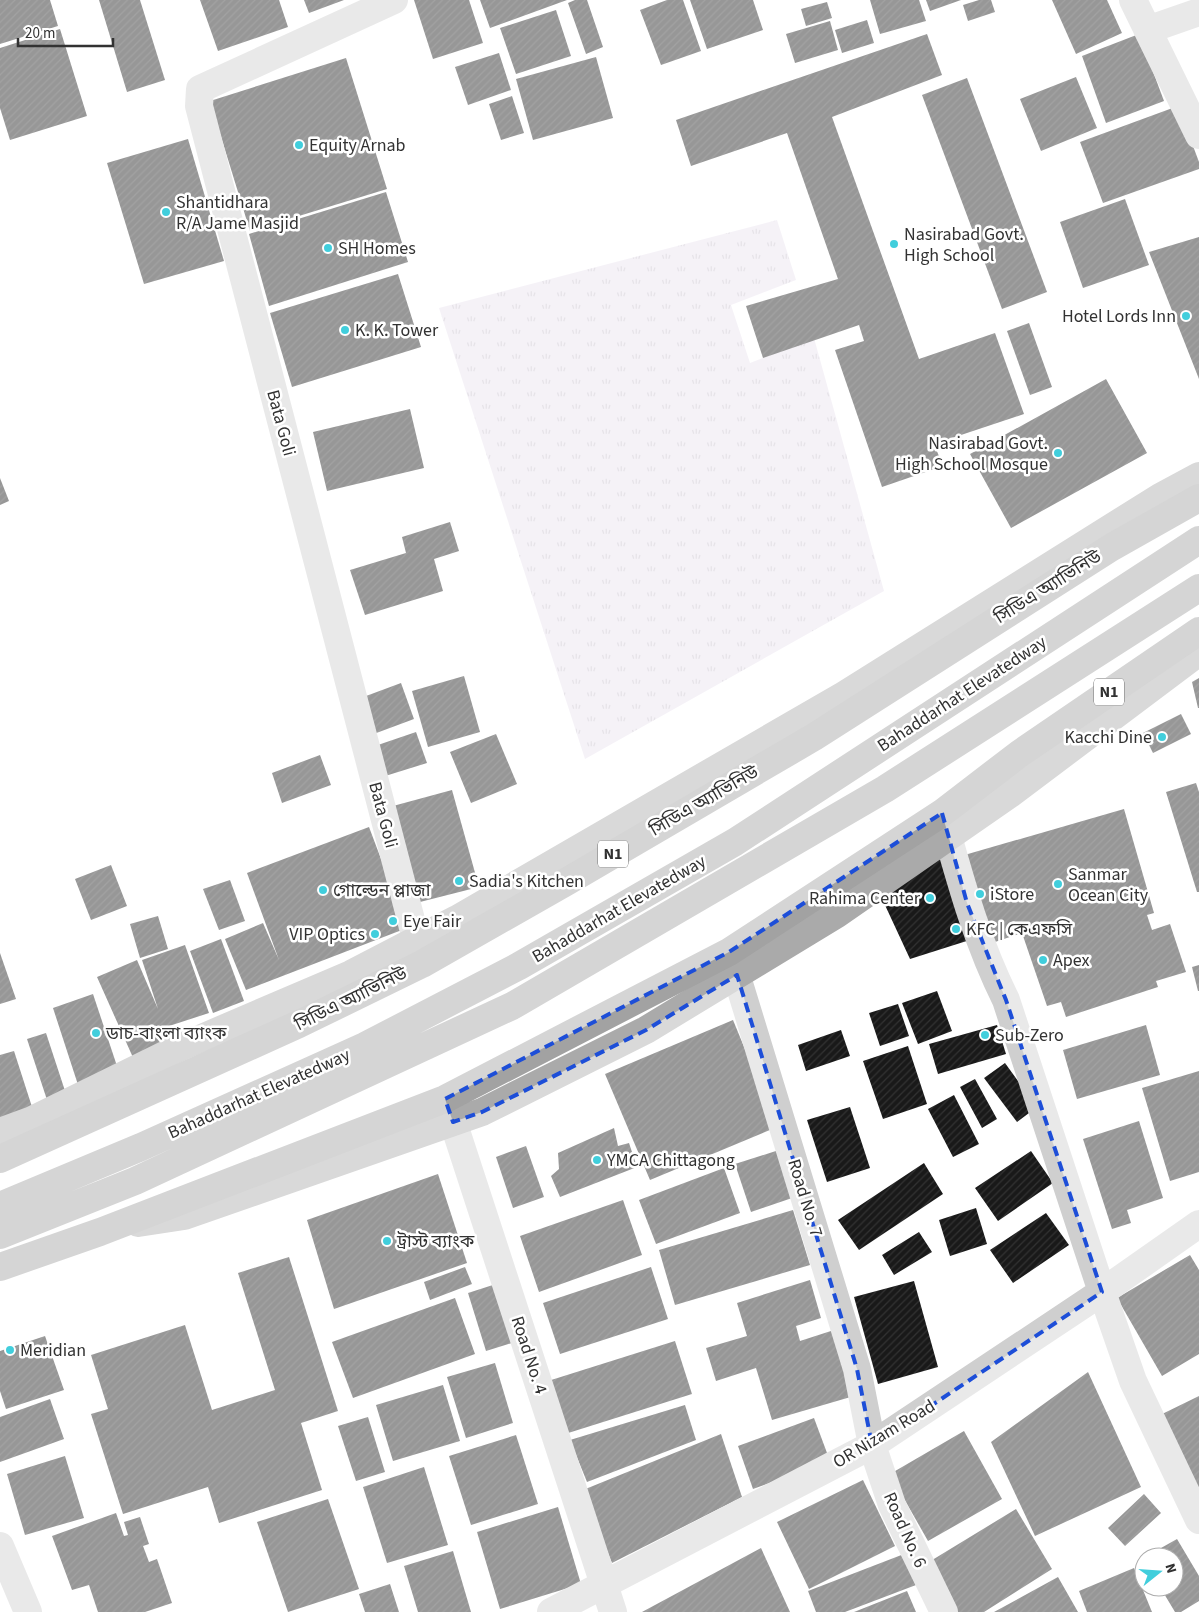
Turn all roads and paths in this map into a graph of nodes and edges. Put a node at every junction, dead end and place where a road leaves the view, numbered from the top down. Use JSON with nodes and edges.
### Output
{"nodes":[{"id":1,"x":394,"y":0,"type":"edge"},
{"id":2,"x":1133,"y":0,"type":"edge"},
{"id":3,"x":1199,"y":12,"type":"edge"},
{"id":4,"x":1147,"y":29,"type":"junction"},
{"id":5,"x":1199,"y":135,"type":"edge"},
{"id":6,"x":1199,"y":476,"type":"edge"},
{"id":7,"x":1199,"y":498,"type":"edge"},
{"id":8,"x":1199,"y":540,"type":"edge"},
{"id":9,"x":1199,"y":588,"type":"edge"},
{"id":10,"x":1199,"y":631,"type":"edge"},
{"id":11,"x":1199,"y":652,"type":"edge"},
{"id":12,"x":942,"y":813,"type":"junction"},
{"id":13,"x":730,"y":952,"type":"junction"},
{"id":14,"x":422,"y":964,"type":"junction"},
{"id":15,"x":445,"y":1099,"type":"junction"},
{"id":16,"x":0,"y":1132,"type":"edge"},
{"id":17,"x":0,"y":1159,"type":"edge"},
{"id":18,"x":0,"y":1206,"type":"edge"},
{"id":19,"x":1199,"y":1224,"type":"edge"},
{"id":20,"x":113,"y":1227,"type":"junction"},
{"id":21,"x":0,"y":1235,"type":"edge"},
{"id":22,"x":0,"y":1267,"type":"edge"},
{"id":23,"x":1102,"y":1292,"type":"junction"},
{"id":24,"x":872,"y":1445,"type":"junction"},
{"id":25,"x":1199,"y":1520,"type":"edge"},
{"id":26,"x":0,"y":1546,"type":"edge"},
{"id":27,"x":604,"y":1586,"type":"junction"},
{"id":28,"x":28,"y":1612,"type":"edge"},
{"id":29,"x":551,"y":1612,"type":"edge"},
{"id":30,"x":613,"y":1612,"type":"edge"},
{"id":31,"x":944,"y":1612,"type":"edge"}],
"edges":[{"from":1,"to":14,"type":"street","name":"Bata Goli"},
{"from":2,"to":4,"type":"street"},
{"from":3,"to":4,"type":"street"},
{"from":4,"to":5,"type":"street"},
{"from":6,"to":16,"type":"main road"},
{"from":7,"to":14,"type":"highway","name":"সিডিএ অ্যাভিনিউ","number":"N1"},
{"from":8,"to":18,"type":"highway","name":"Bahaddarhat Elevatedway"},
{"from":9,"to":21,"type":"highway","name":"Bahaddarhat Elevatedway"},
{"from":10,"to":12,"type":"highway","number":"N1"},
{"from":11,"to":20,"type":"main road"},
{"from":12,"to":13,"type":"highway","number":"N1"},
{"from":12,"to":23,"type":"street"},
{"from":13,"to":15,"type":"highway","number":"N1"},
{"from":13,"to":24,"type":"street","name":"Road No. 7"},
{"from":14,"to":17,"type":"highway","name":"সিডিএ অ্যাভিনিউ","number":"N1"},
{"from":15,"to":20,"type":"highway","number":"N1"},
{"from":15,"to":27,"type":"street","name":"Road No. 4"},
{"from":19,"to":23,"type":"street","name":"OR Nizam Road"},
{"from":20,"to":22,"type":"highway","number":"N1"},
{"from":23,"to":24,"type":"street","name":"OR Nizam Road"},
{"from":23,"to":25,"type":"street"},
{"from":24,"to":27,"type":"street","name":"OR Nizam Road"},
{"from":24,"to":31,"type":"street","name":"Road No. 6"},
{"from":26,"to":28,"type":"street"},
{"from":27,"to":29,"type":"street","name":"OR Nizam Road"},
{"from":27,"to":30,"type":"street","name":"Road No. 4"}]}
